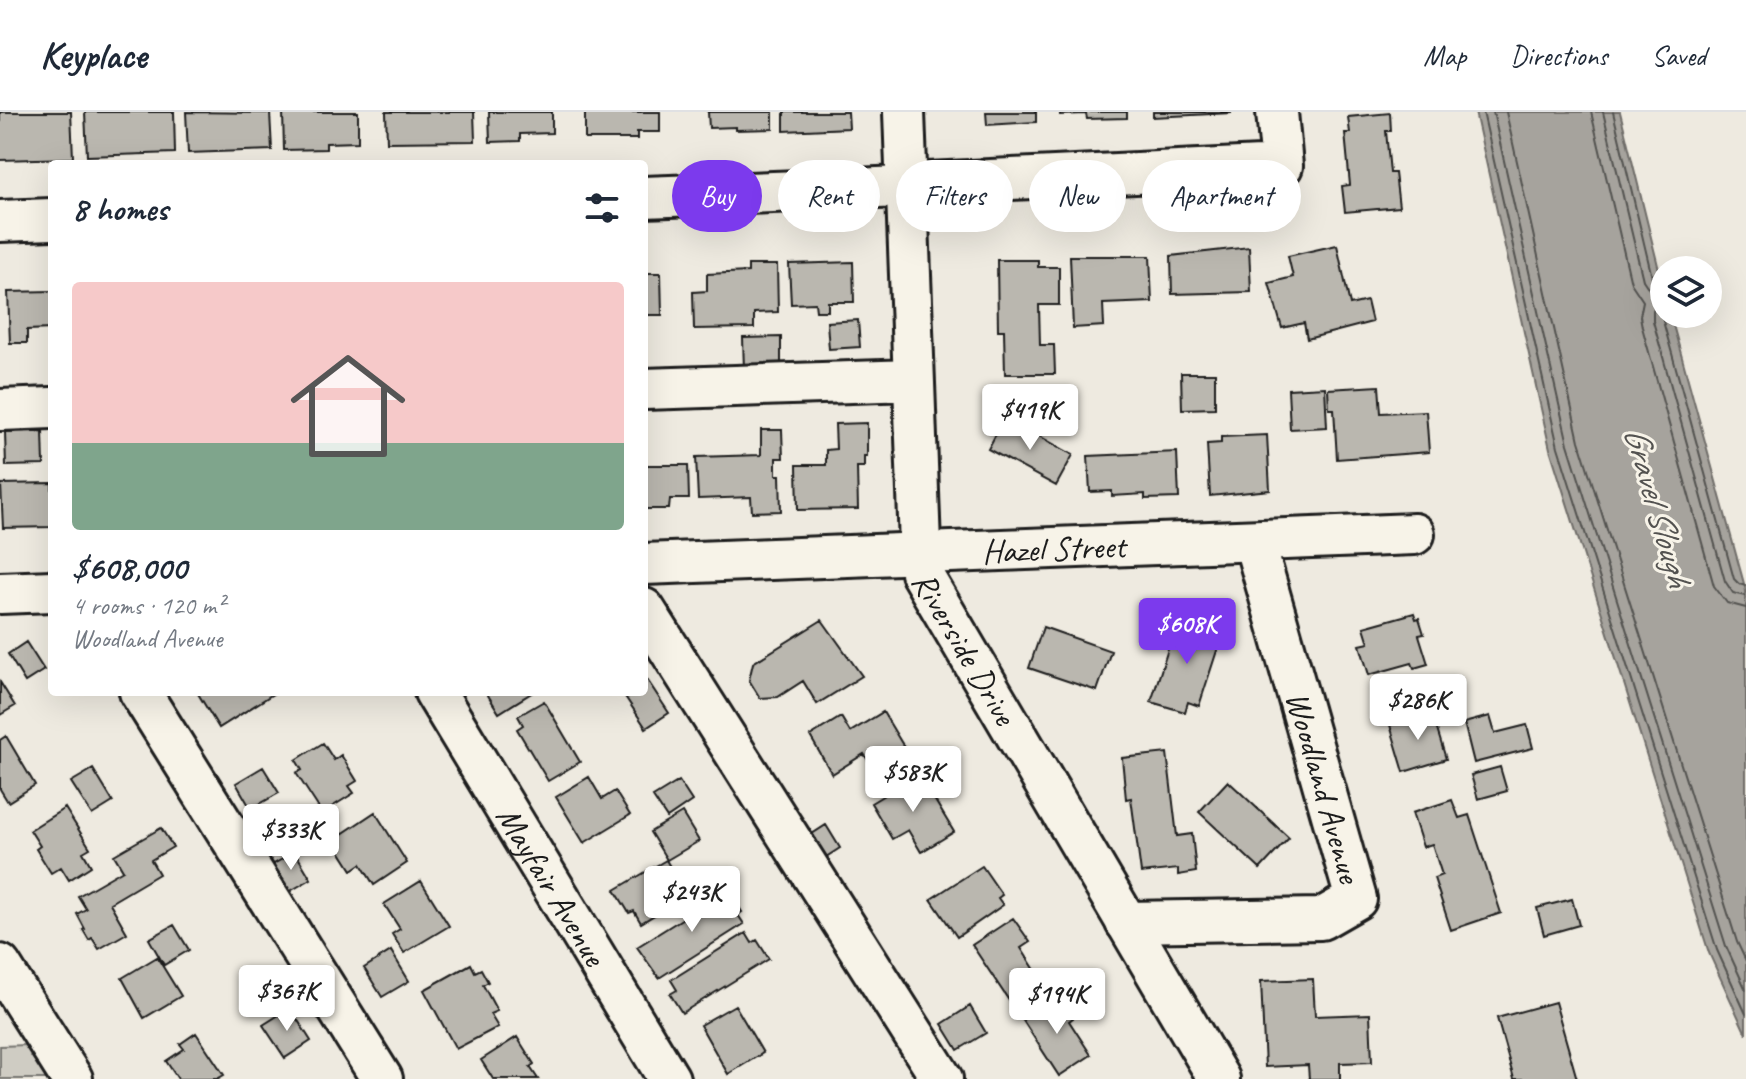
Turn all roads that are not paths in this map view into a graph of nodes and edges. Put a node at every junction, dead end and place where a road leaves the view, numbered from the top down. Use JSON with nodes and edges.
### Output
{"nodes":[{"id":1,"x":904,"y":112,"type":"edge"},
{"id":2,"x":1277,"y":112,"type":"edge"},
{"id":3,"x":905,"y":160,"type":"edge"},
{"id":4,"x":1013,"y":180,"type":"edge"},
{"id":5,"x":896,"y":186,"type":"edge"},
{"id":6,"x":648,"y":197,"type":"edge"},
{"id":7,"x":48,"y":219,"type":"edge"},
{"id":8,"x":0,"y":221,"type":"edge"},
{"id":9,"x":907,"y":232,"type":"edge"},
{"id":10,"x":913,"y":380,"type":"junction"},
{"id":11,"x":648,"y":389,"type":"edge"},
{"id":12,"x":48,"y":408,"type":"edge"},
{"id":13,"x":0,"y":410,"type":"edge"},
{"id":14,"x":1414,"y":534,"type":"dead end"},
{"id":15,"x":1254,"y":541,"type":"junction"},
{"id":16,"x":920,"y":554,"type":"junction"},
{"id":17,"x":648,"y":564,"type":"edge"},
{"id":18,"x":48,"y":591,"type":"edge"},
{"id":19,"x":0,"y":593,"type":"edge"},
{"id":20,"x":648,"y":615,"type":"edge"},
{"id":21,"x":143,"y":696,"type":"edge"},
{"id":22,"x":437,"y":696,"type":"edge"},
{"id":23,"x":1126,"y":922,"type":"junction"},
{"id":24,"x":0,"y":965,"type":"edge"},
{"id":25,"x":12,"y":1007,"type":"edge"},
{"id":26,"x":72,"y":1079,"type":"edge"},
{"id":27,"x":382,"y":1079,"type":"edge"},
{"id":28,"x":669,"y":1079,"type":"edge"},
{"id":29,"x":942,"y":1079,"type":"edge"},
{"id":30,"x":1219,"y":1079,"type":"edge"}],
"edges":[{"from":1,"to":3,"type":"street","name":"Riverside Drive"},
{"from":2,"to":4,"type":"street"},
{"from":5,"to":6,"type":"street"},
{"from":7,"to":8,"type":"street"},
{"from":9,"to":10,"type":"street","name":"Riverside Drive"},
{"from":10,"to":11,"type":"street"},
{"from":10,"to":16,"type":"street","name":"Riverside Drive"},
{"from":12,"to":13,"type":"street"},
{"from":14,"to":15,"type":"street","name":"Hazel Street"},
{"from":15,"to":16,"type":"street","name":"Hazel Street"},
{"from":15,"to":23,"type":"street","name":"Woodland Avenue"},
{"from":16,"to":17,"type":"street","name":"Hazel Street"},
{"from":16,"to":23,"type":"street","name":"Riverside Drive"},
{"from":18,"to":19,"type":"street"},
{"from":20,"to":29,"type":"street"},
{"from":21,"to":27,"type":"street"},
{"from":22,"to":28,"type":"street","name":"Mayfair Avenue"},
{"from":23,"to":30,"type":"street","name":"Riverside Drive"},
{"from":24,"to":25,"type":"street"},
{"from":25,"to":26,"type":"street"}]}
